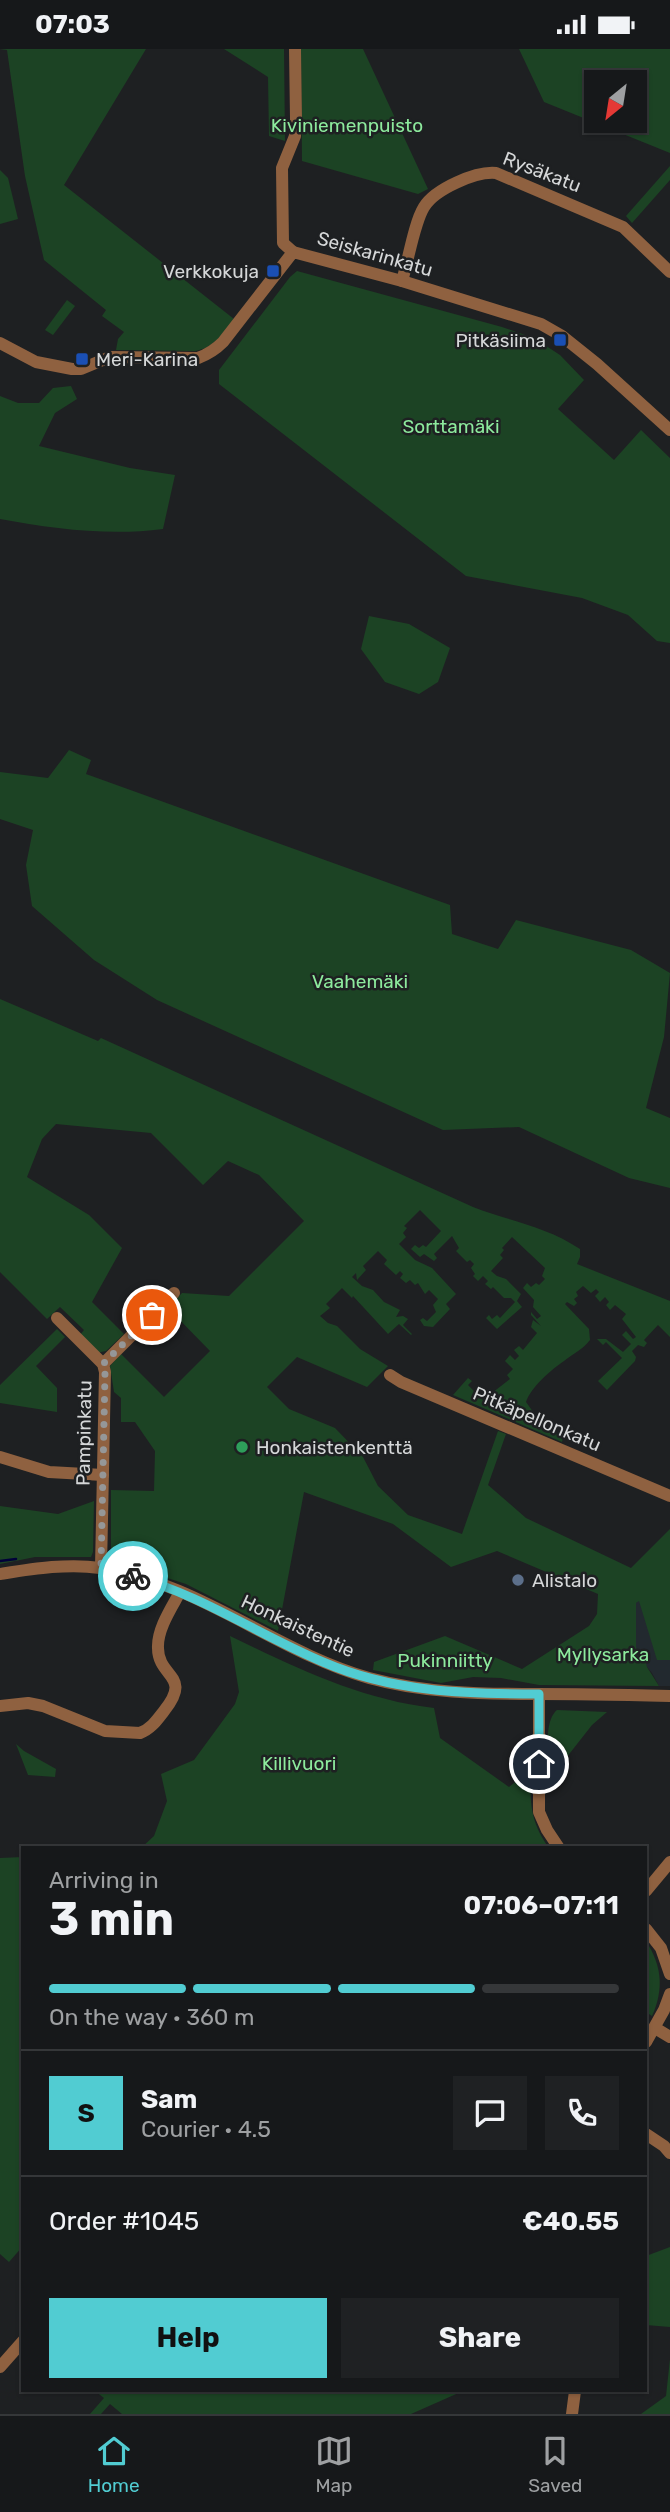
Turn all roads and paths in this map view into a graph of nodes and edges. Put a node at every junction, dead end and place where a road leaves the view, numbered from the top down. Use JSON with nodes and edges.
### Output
{"nodes":[{"id":1,"x":295,"y":49,"type":"edge"},
{"id":2,"x":293,"y":252,"type":"junction"},
{"id":3,"x":670,"y":272,"type":"edge"},
{"id":4,"x":402,"y":281,"type":"junction"},
{"id":5,"x":0,"y":343,"type":"edge"},
{"id":6,"x":670,"y":430,"type":"edge"},
{"id":7,"x":174,"y":1293,"type":"dead end"},
{"id":8,"x":57,"y":1318,"type":"dead end"},
{"id":9,"x":103,"y":1364,"type":"junction"},
{"id":10,"x":390,"y":1375,"type":"dead end"},
{"id":11,"x":0,"y":1457,"type":"edge"},
{"id":12,"x":103,"y":1475,"type":"junction"},
{"id":13,"x":670,"y":1496,"type":"edge"},
{"id":14,"x":101,"y":1568,"type":"junction"},
{"id":15,"x":0,"y":1574,"type":"edge"},
{"id":16,"x":180,"y":1592,"type":"junction"},
{"id":17,"x":539,"y":1694,"type":"junction"},
{"id":18,"x":670,"y":1696,"type":"edge"},
{"id":19,"x":0,"y":1706,"type":"edge"},
{"id":20,"x":558,"y":1846,"type":"edge"},
{"id":21,"x":670,"y":1862,"type":"edge"},
{"id":22,"x":647,"y":1890,"type":"edge"},
{"id":23,"x":647,"y":1930,"type":"edge"},
{"id":24,"x":670,"y":1974,"type":"edge"},
{"id":25,"x":670,"y":1994,"type":"edge"},
{"id":26,"x":655,"y":2028,"type":"junction"},
{"id":27,"x":670,"y":2038,"type":"edge"},
{"id":28,"x":647,"y":2040,"type":"edge"},
{"id":29,"x":647,"y":2135,"type":"edge"},
{"id":30,"x":670,"y":2153,"type":"edge"},
{"id":31,"x":21,"y":2343,"type":"edge"},
{"id":32,"x":0,"y":2367,"type":"edge"},
{"id":33,"x":575,"y":2392,"type":"edge"},
{"id":34,"x":572,"y":2414,"type":"edge"}],
"edges":[{"from":1,"to":2,"type":"street"},
{"from":2,"to":4,"type":"street","name":"Seiskarinkatu"},
{"from":2,"to":5,"type":"street","name":"Seiskarinkatu"},
{"from":3,"to":4,"type":"street","name":"Rysäkatu"},
{"from":4,"to":6,"type":"street","name":"Seiskarinkatu"},
{"from":7,"to":9,"type":"street"},
{"from":8,"to":9,"type":"street","name":"Pampinkatu"},
{"from":9,"to":12,"type":"street","name":"Pampinkatu"},
{"from":10,"to":13,"type":"street","name":"Pitkäpellonkatu"},
{"from":11,"to":12,"type":"street"},
{"from":12,"to":14,"type":"street","name":"Pampinkatu"},
{"from":14,"to":15,"type":"street","name":"Honkaistentie"},
{"from":14,"to":16,"type":"street","name":"Honkaistentie"},
{"from":16,"to":17,"type":"street","name":"Honkaistentie"},
{"from":16,"to":19,"type":"street"},
{"from":17,"to":18,"type":"street","name":"Honkaistentie"},
{"from":17,"to":20,"type":"street"},
{"from":21,"to":22,"type":"street"},
{"from":23,"to":24,"type":"street"},
{"from":25,"to":26,"type":"street"},
{"from":26,"to":27,"type":"street"},
{"from":26,"to":28,"type":"street"},
{"from":29,"to":30,"type":"street"},
{"from":31,"to":32,"type":"street"},
{"from":33,"to":34,"type":"street"}]}
